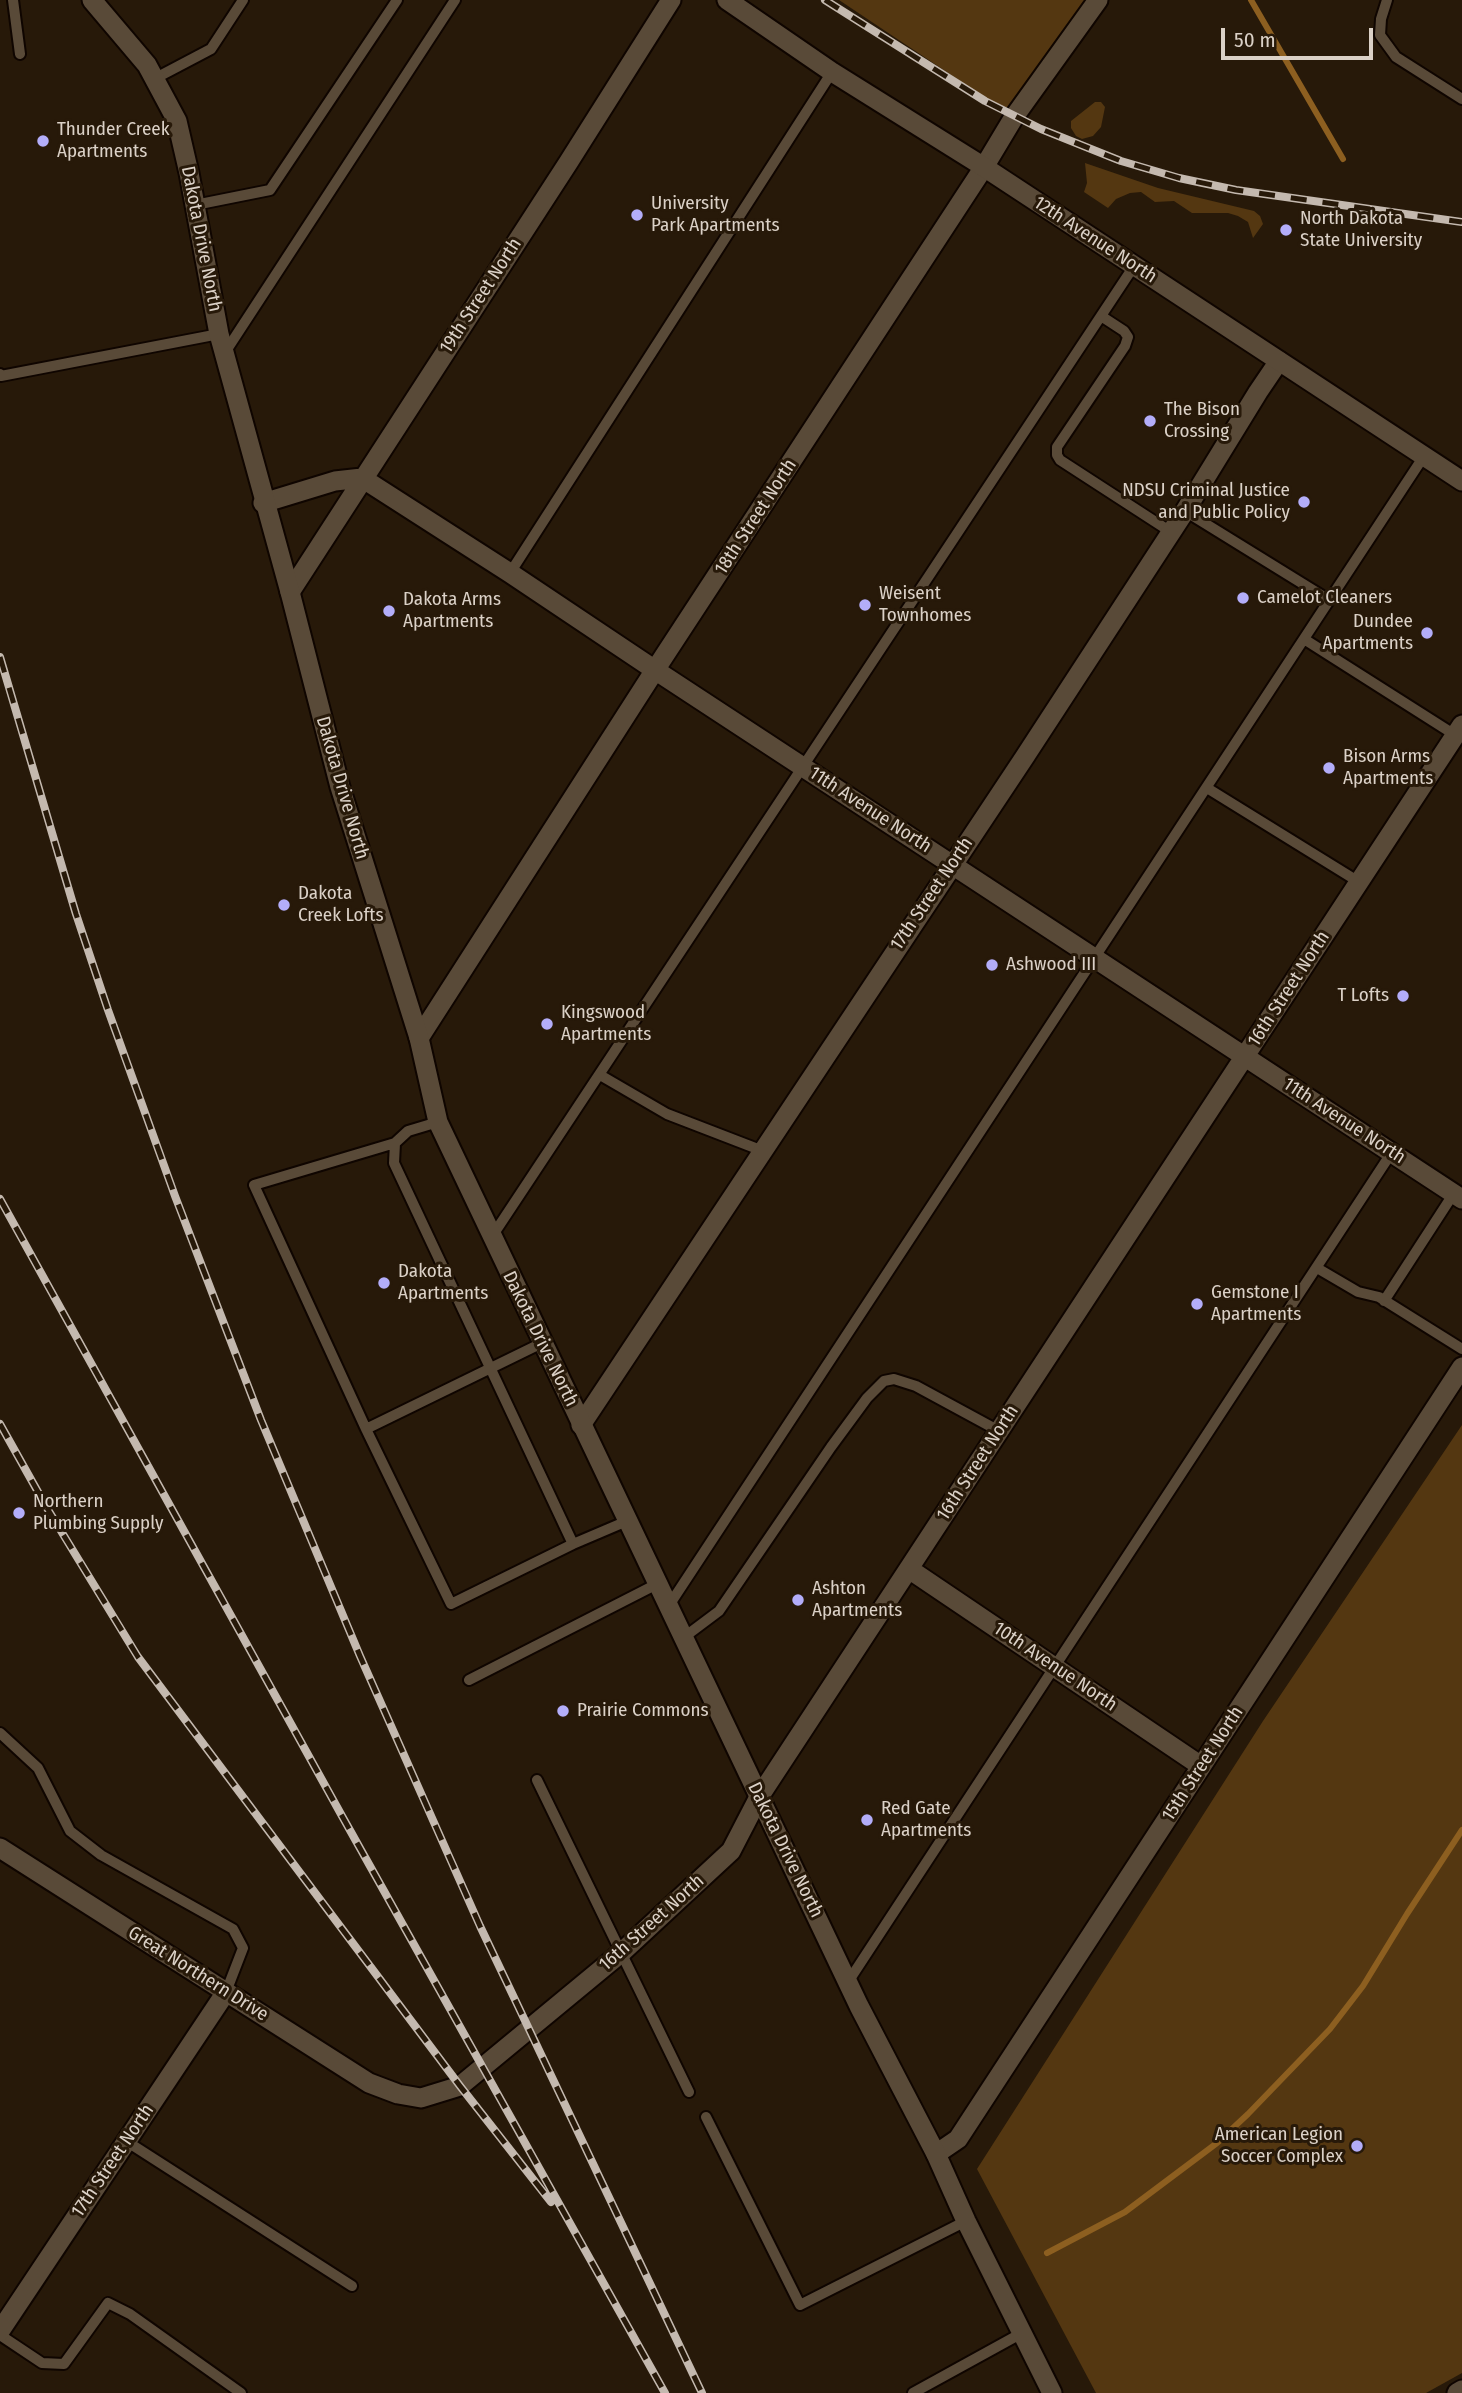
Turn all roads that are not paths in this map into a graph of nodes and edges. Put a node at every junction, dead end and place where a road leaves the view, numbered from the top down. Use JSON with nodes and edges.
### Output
{"nodes":[{"id":1,"x":13,"y":0,"type":"edge"},
{"id":2,"x":92,"y":0,"type":"edge"},
{"id":3,"x":243,"y":0,"type":"edge"},
{"id":4,"x":397,"y":0,"type":"edge"},
{"id":5,"x":671,"y":0,"type":"edge"},
{"id":6,"x":727,"y":0,"type":"edge"},
{"id":7,"x":1098,"y":0,"type":"edge"},
{"id":8,"x":1387,"y":0,"type":"edge"},
{"id":9,"x":449,"y":3,"type":"edge"},
{"id":10,"x":20,"y":54,"type":"dead end"},
{"id":11,"x":832,"y":72,"type":"junction"},
{"id":12,"x":154,"y":79,"type":"junction"},
{"id":13,"x":1462,"y":99,"type":"edge"},
{"id":14,"x":984,"y":167,"type":"junction"},
{"id":15,"x":195,"y":205,"type":"junction"},
{"id":16,"x":1134,"y":266,"type":"junction"},
{"id":17,"x":1101,"y":316,"type":"junction"},
{"id":18,"x":219,"y":334,"type":"junction"},
{"id":19,"x":224,"y":355,"type":"junction"},
{"id":20,"x":1279,"y":362,"type":"junction"},
{"id":21,"x":0,"y":374,"type":"edge"},
{"id":22,"x":1424,"y":456,"type":"junction"},
{"id":23,"x":362,"y":478,"type":"junction"},
{"id":24,"x":1462,"y":481,"type":"edge"},
{"id":25,"x":263,"y":503,"type":"junction"},
{"id":26,"x":1185,"y":510,"type":"junction"},
{"id":27,"x":1171,"y":532,"type":"junction"},
{"id":28,"x":510,"y":573,"type":"junction"},
{"id":29,"x":289,"y":592,"type":"junction"},
{"id":30,"x":1329,"y":600,"type":"junction"},
{"id":31,"x":1304,"y":639,"type":"junction"},
{"id":32,"x":655,"y":670,"type":"junction"},
{"id":33,"x":1459,"y":730,"type":"edge"},
{"id":34,"x":804,"y":768,"type":"junction"},
{"id":35,"x":1207,"y":788,"type":"junction"},
{"id":36,"x":952,"y":863,"type":"junction"},
{"id":37,"x":1359,"y":882,"type":"junction"},
{"id":38,"x":1096,"y":958,"type":"junction"},
{"id":39,"x":419,"y":1038,"type":"junction"},
{"id":40,"x":1245,"y":1056,"type":"junction"},
{"id":41,"x":600,"y":1076,"type":"junction"},
{"id":42,"x":438,"y":1122,"type":"junction"},
{"id":43,"x":395,"y":1143,"type":"junction"},
{"id":44,"x":763,"y":1151,"type":"junction"},
{"id":45,"x":1392,"y":1152,"type":"junction"},
{"id":46,"x":1458,"y":1196,"type":"edge"},
{"id":47,"x":491,"y":1238,"type":"junction"},
{"id":48,"x":1317,"y":1268,"type":"junction"},
{"id":49,"x":1384,"y":1301,"type":"junction"},
{"id":50,"x":542,"y":1343,"type":"junction"},
{"id":51,"x":1462,"y":1349,"type":"edge"},
{"id":52,"x":1462,"y":1367,"type":"edge"},
{"id":53,"x":491,"y":1369,"type":"junction"},
{"id":54,"x":581,"y":1425,"type":"junction"},
{"id":55,"x":366,"y":1429,"type":"junction"},
{"id":56,"x":999,"y":1432,"type":"junction"},
{"id":57,"x":627,"y":1521,"type":"junction"},
{"id":58,"x":573,"y":1544,"type":"junction"},
{"id":59,"x":909,"y":1569,"type":"junction"},
{"id":60,"x":657,"y":1584,"type":"junction"},
{"id":61,"x":668,"y":1607,"type":"junction"},
{"id":62,"x":683,"y":1638,"type":"junction"},
{"id":63,"x":1055,"y":1667,"type":"junction"},
{"id":64,"x":468,"y":1680,"type":"dead end"},
{"id":65,"x":0,"y":1732,"type":"edge"},
{"id":66,"x":1201,"y":1766,"type":"junction"},
{"id":67,"x":537,"y":1780,"type":"dead end"},
{"id":68,"x":759,"y":1797,"type":"junction"},
{"id":69,"x":0,"y":1848,"type":"edge"},
{"id":70,"x":621,"y":1953,"type":"junction"},
{"id":71,"x":848,"y":1982,"type":"junction"},
{"id":72,"x":226,"y":1992,"type":"junction"},
{"id":73,"x":689,"y":2092,"type":"dead end"},
{"id":74,"x":398,"y":2094,"type":"joint"},
{"id":75,"x":706,"y":2117,"type":"dead end"},
{"id":76,"x":127,"y":2141,"type":"junction"},
{"id":77,"x":936,"y":2154,"type":"junction"},
{"id":78,"x":966,"y":2221,"type":"junction"},
{"id":79,"x":352,"y":2286,"type":"dead end"},
{"id":80,"x":0,"y":2333,"type":"edge"},
{"id":81,"x":1022,"y":2333,"type":"junction"},
{"id":82,"x":1462,"y":2390,"type":"edge"},
{"id":83,"x":241,"y":2393,"type":"edge"},
{"id":84,"x":913,"y":2393,"type":"edge"},
{"id":85,"x":1052,"y":2393,"type":"edge"},
{"id":86,"x":1457,"y":2393,"type":"edge"}],
"edges":[{"from":1,"to":10,"type":"lane"},
{"from":2,"to":12,"type":"street","name":"Dakota Drive North"},
{"from":3,"to":12,"type":"lane"},
{"from":4,"to":15,"type":"lane"},
{"from":5,"to":23,"type":"street","name":"19th Street North"},
{"from":6,"to":11,"type":"street","name":"12th Avenue North"},
{"from":7,"to":14,"type":"street","name":"18th Street North"},
{"from":8,"to":13,"type":"lane"},
{"from":9,"to":19,"type":"lane"},
{"from":11,"to":14,"type":"street","name":"12th Avenue North"},
{"from":11,"to":28,"type":"lane"},
{"from":12,"to":15,"type":"street","name":"Dakota Drive North"},
{"from":14,"to":16,"type":"street","name":"12th Avenue North"},
{"from":14,"to":32,"type":"street","name":"18th Street North"},
{"from":15,"to":18,"type":"street","name":"Dakota Drive North"},
{"from":16,"to":17,"type":"lane"},
{"from":16,"to":20,"type":"street","name":"12th Avenue North"},
{"from":17,"to":27,"type":"lane"},
{"from":17,"to":34,"type":"lane"},
{"from":18,"to":19,"type":"street","name":"Dakota Drive North"},
{"from":18,"to":21,"type":"lane"},
{"from":19,"to":25,"type":"street","name":"Dakota Drive North"},
{"from":20,"to":22,"type":"street","name":"12th Avenue North"},
{"from":20,"to":26,"type":"street","name":"17th Street North"},
{"from":22,"to":24,"type":"street","name":"12th Avenue North"},
{"from":22,"to":30,"type":"lane"},
{"from":23,"to":25,"type":"street"},
{"from":23,"to":28,"type":"street","name":"11th Avenue North"},
{"from":23,"to":29,"type":"street","name":"19th Street North"},
{"from":25,"to":29,"type":"street","name":"Dakota Drive North"},
{"from":26,"to":27,"type":"street","name":"17th Street North"},
{"from":26,"to":30,"type":"lane"},
{"from":27,"to":36,"type":"street","name":"17th Street North"},
{"from":28,"to":32,"type":"street","name":"11th Avenue North"},
{"from":29,"to":39,"type":"street","name":"Dakota Drive North"},
{"from":30,"to":31,"type":"lane"},
{"from":31,"to":33,"type":"lane"},
{"from":31,"to":35,"type":"lane"},
{"from":32,"to":34,"type":"street","name":"11th Avenue North"},
{"from":32,"to":39,"type":"street","name":"18th Street North"},
{"from":33,"to":37,"type":"street","name":"16th Street North"},
{"from":34,"to":36,"type":"street","name":"11th Avenue North"},
{"from":34,"to":41,"type":"lane"},
{"from":35,"to":37,"type":"lane"},
{"from":35,"to":38,"type":"lane"},
{"from":36,"to":38,"type":"street","name":"11th Avenue North"},
{"from":36,"to":44,"type":"street","name":"17th Street North"},
{"from":37,"to":40,"type":"street","name":"16th Street North"},
{"from":38,"to":40,"type":"street","name":"11th Avenue North"},
{"from":38,"to":61,"type":"lane"},
{"from":39,"to":42,"type":"street","name":"Dakota Drive North"},
{"from":40,"to":45,"type":"street","name":"11th Avenue North"},
{"from":40,"to":56,"type":"street","name":"16th Street North"},
{"from":41,"to":44,"type":"lane"},
{"from":41,"to":47,"type":"lane"},
{"from":42,"to":43,"type":"lane"},
{"from":42,"to":47,"type":"street","name":"Dakota Drive North"},
{"from":43,"to":53,"type":"lane"},
{"from":43,"to":55,"type":"lane"},
{"from":44,"to":54,"type":"street","name":"17th Street North"},
{"from":45,"to":46,"type":"street","name":"11th Avenue North"},
{"from":45,"to":48,"type":"lane"},
{"from":46,"to":49,"type":"lane"},
{"from":47,"to":50,"type":"street","name":"Dakota Drive North"},
{"from":48,"to":49,"type":"lane"},
{"from":48,"to":63,"type":"lane"},
{"from":49,"to":51,"type":"lane"},
{"from":50,"to":53,"type":"lane"},
{"from":50,"to":54,"type":"street","name":"Dakota Drive North"},
{"from":52,"to":66,"type":"street","name":"15th Street North"},
{"from":53,"to":55,"type":"lane"},
{"from":53,"to":58,"type":"lane"},
{"from":54,"to":57,"type":"street","name":"Dakota Drive North"},
{"from":55,"to":58,"type":"lane"},
{"from":56,"to":59,"type":"street","name":"16th Street North"},
{"from":56,"to":62,"type":"lane"},
{"from":57,"to":58,"type":"lane"},
{"from":57,"to":60,"type":"street","name":"Dakota Drive North"},
{"from":59,"to":63,"type":"street","name":"10th Avenue North"},
{"from":59,"to":68,"type":"street","name":"16th Street North"},
{"from":60,"to":61,"type":"street","name":"Dakota Drive North"},
{"from":60,"to":64,"type":"lane"},
{"from":61,"to":62,"type":"street","name":"Dakota Drive North"},
{"from":62,"to":68,"type":"street","name":"Dakota Drive North"},
{"from":63,"to":66,"type":"street","name":"10th Avenue North"},
{"from":63,"to":71,"type":"lane"},
{"from":65,"to":72,"type":"lane"},
{"from":66,"to":77,"type":"street","name":"15th Street North"},
{"from":67,"to":70,"type":"lane"},
{"from":68,"to":70,"type":"street","name":"16th Street North"},
{"from":68,"to":71,"type":"street","name":"Dakota Drive North"},
{"from":69,"to":72,"type":"street","name":"Great Northern Drive"},
{"from":70,"to":73,"type":"lane"},
{"from":70,"to":74,"type":"street","name":"16th Street North"},
{"from":71,"to":77,"type":"street","name":"Dakota Drive North"},
{"from":72,"to":74,"type":"street","name":"Great Northern Drive"},
{"from":72,"to":76,"type":"street","name":"17th Street North"},
{"from":75,"to":78,"type":"lane"},
{"from":76,"to":79,"type":"lane"},
{"from":76,"to":80,"type":"street","name":"17th Street North"},
{"from":77,"to":78,"type":"street","name":"Dakota Drive North"},
{"from":78,"to":81,"type":"street","name":"Dakota Drive North"},
{"from":80,"to":83,"type":"lane"},
{"from":81,"to":84,"type":"lane"},
{"from":81,"to":85,"type":"street","name":"Dakota Drive North"},
{"from":82,"to":86,"type":"street"}]}
